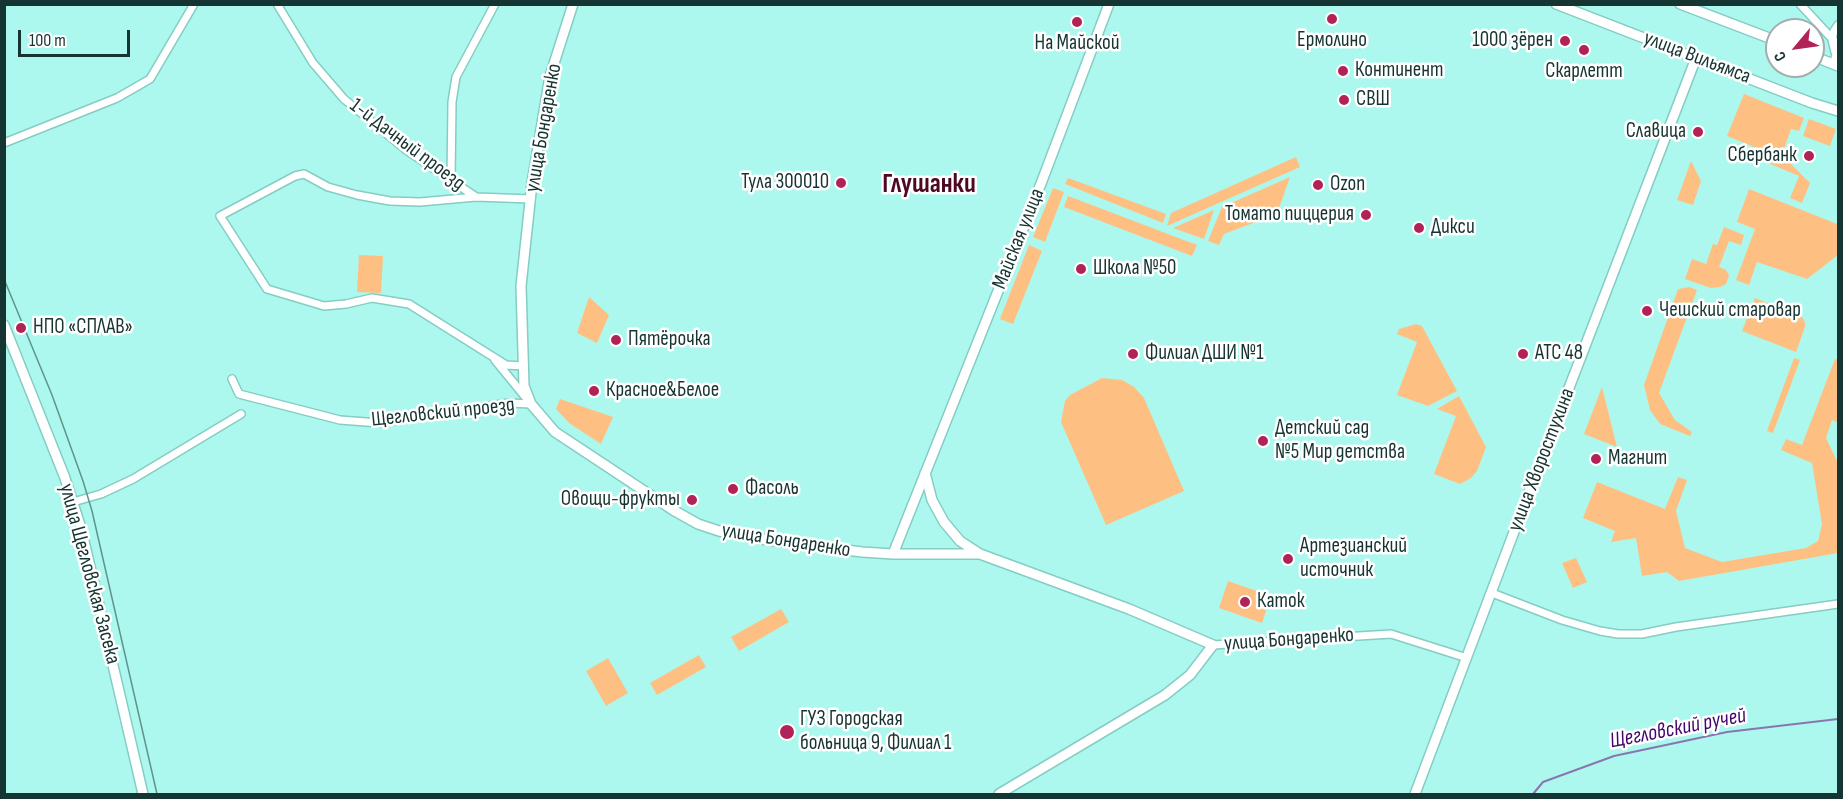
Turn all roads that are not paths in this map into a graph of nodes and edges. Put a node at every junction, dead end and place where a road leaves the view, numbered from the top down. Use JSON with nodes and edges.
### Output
{"nodes":[{"id":1,"x":194,"y":4,"type":"edge"},
{"id":2,"x":277,"y":4,"type":"edge"},
{"id":3,"x":495,"y":4,"type":"edge"},
{"id":4,"x":573,"y":4,"type":"edge"},
{"id":5,"x":1109,"y":4,"type":"edge"},
{"id":6,"x":1556,"y":4,"type":"edge"},
{"id":7,"x":1680,"y":4,"type":"edge"},
{"id":8,"x":1800,"y":4,"type":"edge"},
{"id":9,"x":1839,"y":25,"type":"edge"},
{"id":10,"x":1765,"y":37,"type":"edge"},
{"id":11,"x":1836,"y":42,"type":"edge"},
{"id":12,"x":1696,"y":58,"type":"junction"},
{"id":13,"x":1836,"y":64,"type":"edge"},
{"id":14,"x":1839,"y":111,"type":"edge"},
{"id":15,"x":4,"y":143,"type":"edge"},
{"id":16,"x":451,"y":180,"type":"junction"},
{"id":17,"x":476,"y":197,"type":"junction"},
{"id":18,"x":531,"y":199,"type":"junction"},
{"id":19,"x":4,"y":325,"type":"edge"},
{"id":20,"x":491,"y":356,"type":"junction"},
{"id":21,"x":524,"y":366,"type":"junction"},
{"id":22,"x":232,"y":379,"type":"dead end"},
{"id":23,"x":531,"y":404,"type":"junction"},
{"id":24,"x":241,"y":414,"type":"dead end"},
{"id":25,"x":925,"y":472,"type":"junction"},
{"id":26,"x":73,"y":502,"type":"junction"},
{"id":27,"x":893,"y":554,"type":"junction"},
{"id":28,"x":980,"y":554,"type":"junction"},
{"id":29,"x":1492,"y":593,"type":"junction"},
{"id":30,"x":1839,"y":604,"type":"edge"},
{"id":31,"x":1213,"y":645,"type":"junction"},
{"id":32,"x":1467,"y":658,"type":"junction"},
{"id":33,"x":143,"y":795,"type":"edge"},
{"id":34,"x":999,"y":795,"type":"edge"},
{"id":35,"x":1414,"y":795,"type":"edge"}],
"edges":[{"from":1,"to":15,"type":"street"},
{"from":2,"to":16,"type":"street","name":"1-й Дачный проезд"},
{"from":3,"to":16,"type":"street"},
{"from":4,"to":18,"type":"street","name":"улица Бондаренко"},
{"from":5,"to":25,"type":"street","name":"Майская улица"},
{"from":6,"to":12,"type":"street","name":"улица Вильямса"},
{"from":7,"to":10,"type":"street","name":"улица Вильямса"},
{"from":8,"to":11,"type":"street"},
{"from":9,"to":11,"type":"street"},
{"from":11,"to":13,"type":"street"},
{"from":12,"to":14,"type":"street","name":"улица Вильямса"},
{"from":12,"to":29,"type":"street","name":"улица Хворостухина"},
{"from":16,"to":17,"type":"street","name":"1-й Дачный проезд"},
{"from":17,"to":18,"type":"street"},
{"from":17,"to":20,"type":"street"},
{"from":18,"to":21,"type":"street","name":"улица Бондаренко"},
{"from":19,"to":26,"type":"street","name":"улица Щегловская Засека"},
{"from":20,"to":21,"type":"street"},
{"from":20,"to":23,"type":"street","name":"Щегловский проезд"},
{"from":21,"to":23,"type":"street","name":"улица Бондаренко"},
{"from":22,"to":23,"type":"street","name":"Щегловский проезд"},
{"from":23,"to":27,"type":"street","name":"улица Бондаренко"},
{"from":24,"to":26,"type":"street"},
{"from":25,"to":27,"type":"street","name":"Майская улица"},
{"from":25,"to":28,"type":"street"},
{"from":26,"to":33,"type":"street","name":"улица Щегловская Засека"},
{"from":27,"to":28,"type":"street","name":"улица Бондаренко"},
{"from":28,"to":31,"type":"street","name":"улица Бондаренко"},
{"from":29,"to":30,"type":"street"},
{"from":29,"to":32,"type":"street","name":"улица Хворостухина"},
{"from":31,"to":32,"type":"street","name":"улица Бондаренко"},
{"from":31,"to":34,"type":"street"},
{"from":32,"to":35,"type":"street","name":"улица Хворостухина"}]}
